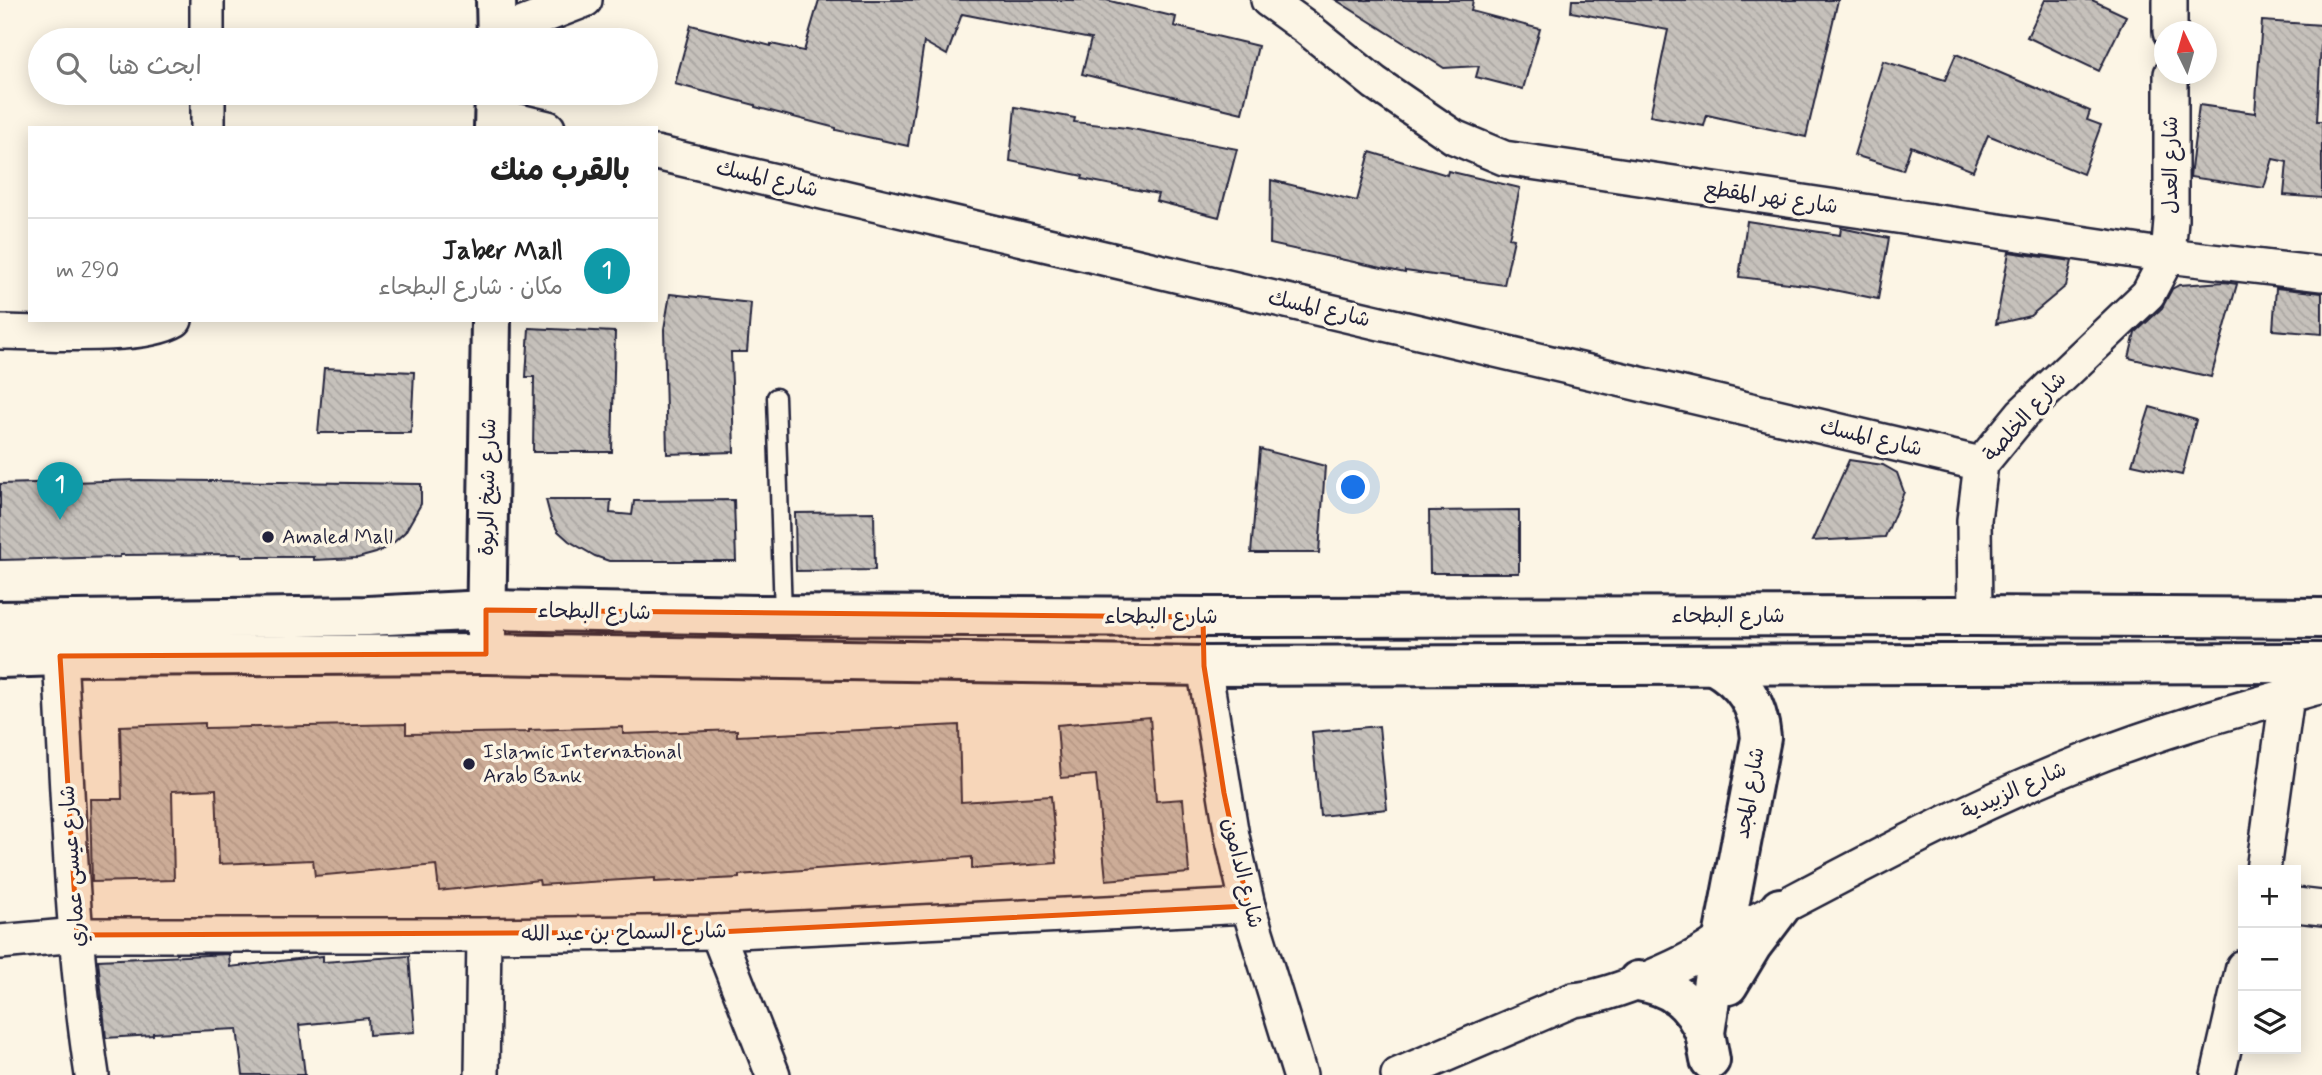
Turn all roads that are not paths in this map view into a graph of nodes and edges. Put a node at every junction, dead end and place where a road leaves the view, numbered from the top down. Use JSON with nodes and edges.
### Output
{"nodes":[{"id":1,"x":207,"y":0,"type":"edge"},
{"id":2,"x":585,"y":0,"type":"edge"},
{"id":3,"x":1268,"y":0,"type":"edge"},
{"id":4,"x":2170,"y":0,"type":"edge"},
{"id":5,"x":2170,"y":21,"type":"edge"},
{"id":6,"x":497,"y":25,"type":"edge"},
{"id":7,"x":207,"y":28,"type":"edge"},
{"id":8,"x":2171,"y":84,"type":"edge"},
{"id":9,"x":208,"y":105,"type":"edge"},
{"id":10,"x":494,"y":112,"type":"edge"},
{"id":11,"x":208,"y":126,"type":"edge"},
{"id":12,"x":541,"y":126,"type":"edge"},
{"id":13,"x":658,"y":153,"type":"edge"},
{"id":14,"x":2168,"y":256,"type":"junction"},
{"id":15,"x":2322,"y":274,"type":"edge"},
{"id":16,"x":172,"y":322,"type":"edge"},
{"id":17,"x":491,"y":322,"type":"edge"},
{"id":18,"x":0,"y":332,"type":"edge"},
{"id":19,"x":776,"y":397,"type":"dead end"},
{"id":20,"x":1981,"y":464,"type":"junction"},
{"id":21,"x":486,"y":610,"type":"junction"},
{"id":22,"x":783,"y":614,"type":"junction"},
{"id":23,"x":1975,"y":615,"type":"junction"},
{"id":24,"x":1203,"y":617,"type":"junction"},
{"id":25,"x":2322,"y":618,"type":"edge"},
{"id":26,"x":0,"y":621,"type":"edge"},
{"id":27,"x":486,"y":654,"type":"junction"},
{"id":28,"x":60,"y":656,"type":"junction"},
{"id":29,"x":0,"y":658,"type":"edge"},
{"id":30,"x":2322,"y":663,"type":"edge"},
{"id":31,"x":1714,"y":665,"type":"junction"},
{"id":32,"x":1204,"y":666,"type":"junction"},
{"id":33,"x":2322,"y":686,"type":"edge"},
{"id":34,"x":2287,"y":696,"type":"junction"},
{"id":35,"x":2264,"y":865,"type":"edge"},
{"id":36,"x":1248,"y":906,"type":"junction"},
{"id":37,"x":2301,"y":906,"type":"edge"},
{"id":38,"x":1780,"y":908,"type":"junction"},
{"id":39,"x":2322,"y":908,"type":"edge"},
{"id":40,"x":717,"y":932,"type":"junction"},
{"id":41,"x":77,"y":935,"type":"junction"},
{"id":42,"x":484,"y":935,"type":"junction"},
{"id":43,"x":1723,"y":938,"type":"junction"},
{"id":44,"x":0,"y":942,"type":"edge"},
{"id":45,"x":1638,"y":981,"type":"junction"},
{"id":46,"x":1728,"y":985,"type":"junction"},
{"id":47,"x":2238,"y":989,"type":"edge"},
{"id":48,"x":1573,"y":1000,"type":"junction"},
{"id":49,"x":1707,"y":1056,"type":"edge"},
{"id":50,"x":92,"y":1075,"type":"edge"},
{"id":51,"x":481,"y":1075,"type":"edge"},
{"id":52,"x":773,"y":1075,"type":"edge"},
{"id":53,"x":1300,"y":1075,"type":"edge"},
{"id":54,"x":1398,"y":1075,"type":"edge"},
{"id":55,"x":2218,"y":1075,"type":"edge"}],
"edges":[{"from":1,"to":7,"type":"street"},
{"from":2,"to":6,"type":"street"},
{"from":3,"to":14,"type":"street","name":"شارع نهر المقطع"},
{"from":4,"to":5,"type":"street"},
{"from":8,"to":14,"type":"street","name":"شارع العدل"},
{"from":9,"to":11,"type":"street"},
{"from":10,"to":12,"type":"street"},
{"from":13,"to":20,"type":"street","name":"شارع المسك"},
{"from":14,"to":15,"type":"street","name":"شارع نهر المقطع"},
{"from":14,"to":20,"type":"street","name":"شارع الخلصة"},
{"from":16,"to":18,"type":"street"},
{"from":17,"to":21,"type":"street","name":"شارع شيخ الربوة"},
{"from":19,"to":22,"type":"lane"},
{"from":20,"to":23,"type":"street","name":"شارع الخلصة"},
{"from":21,"to":22,"type":"street","name":"شارع البطحاء"},
{"from":21,"to":26,"type":"street","name":"شارع البطحاء"},
{"from":21,"to":27,"type":"street","name":"شارع شيخ الربوة"},
{"from":22,"to":24,"type":"street","name":"شارع البطحاء"},
{"from":23,"to":24,"type":"street","name":"شارع البطحاء"},
{"from":23,"to":25,"type":"street","name":"شارع البطحاء"},
{"from":24,"to":32,"type":"street"},
{"from":27,"to":28,"type":"street"},
{"from":27,"to":32,"type":"street"},
{"from":28,"to":29,"type":"street"},
{"from":28,"to":41,"type":"street","name":"شارع عيسى عماري"},
{"from":30,"to":31,"type":"street"},
{"from":31,"to":32,"type":"street"},
{"from":31,"to":43,"type":"street","name":"شارع المجد"},
{"from":32,"to":36,"type":"street","name":"شارع الدامون"},
{"from":33,"to":34,"type":"street","name":"شارع الزبيدية"},
{"from":34,"to":35,"type":"street"},
{"from":34,"to":38,"type":"street","name":"شارع الزبيدية"},
{"from":36,"to":40,"type":"street","name":"شارع السماح بن عبد الله"},
{"from":36,"to":53,"type":"street","name":"شارع الدامون"},
{"from":37,"to":39,"type":"street"},
{"from":38,"to":43,"type":"street","name":"شارع الزبيدية"},
{"from":38,"to":46,"type":"street"},
{"from":40,"to":42,"type":"street","name":"شارع السماح بن عبد الله"},
{"from":40,"to":52,"type":"street"},
{"from":41,"to":42,"type":"street","name":"شارع السماح بن عبد الله"},
{"from":41,"to":44,"type":"street","name":"شارع السماح بن عبد الله"},
{"from":41,"to":50,"type":"street","name":"شارع عيسى عماري"},
{"from":42,"to":51,"type":"street"},
{"from":43,"to":45,"type":"street","name":"شارع الزبيدية"},
{"from":43,"to":46,"type":"street","name":"شارع المجد"},
{"from":43,"to":48,"type":"street","name":"شارع الزبيدية"},
{"from":43,"to":49,"type":"street","name":"شارع المجد"},
{"from":45,"to":48,"type":"street","name":"شارع الزبيدية"},
{"from":45,"to":49,"type":"street"},
{"from":46,"to":49,"type":"street","name":"شارع المجد"},
{"from":47,"to":55,"type":"street"},
{"from":48,"to":54,"type":"street","name":"شارع الزبيدية"}]}
